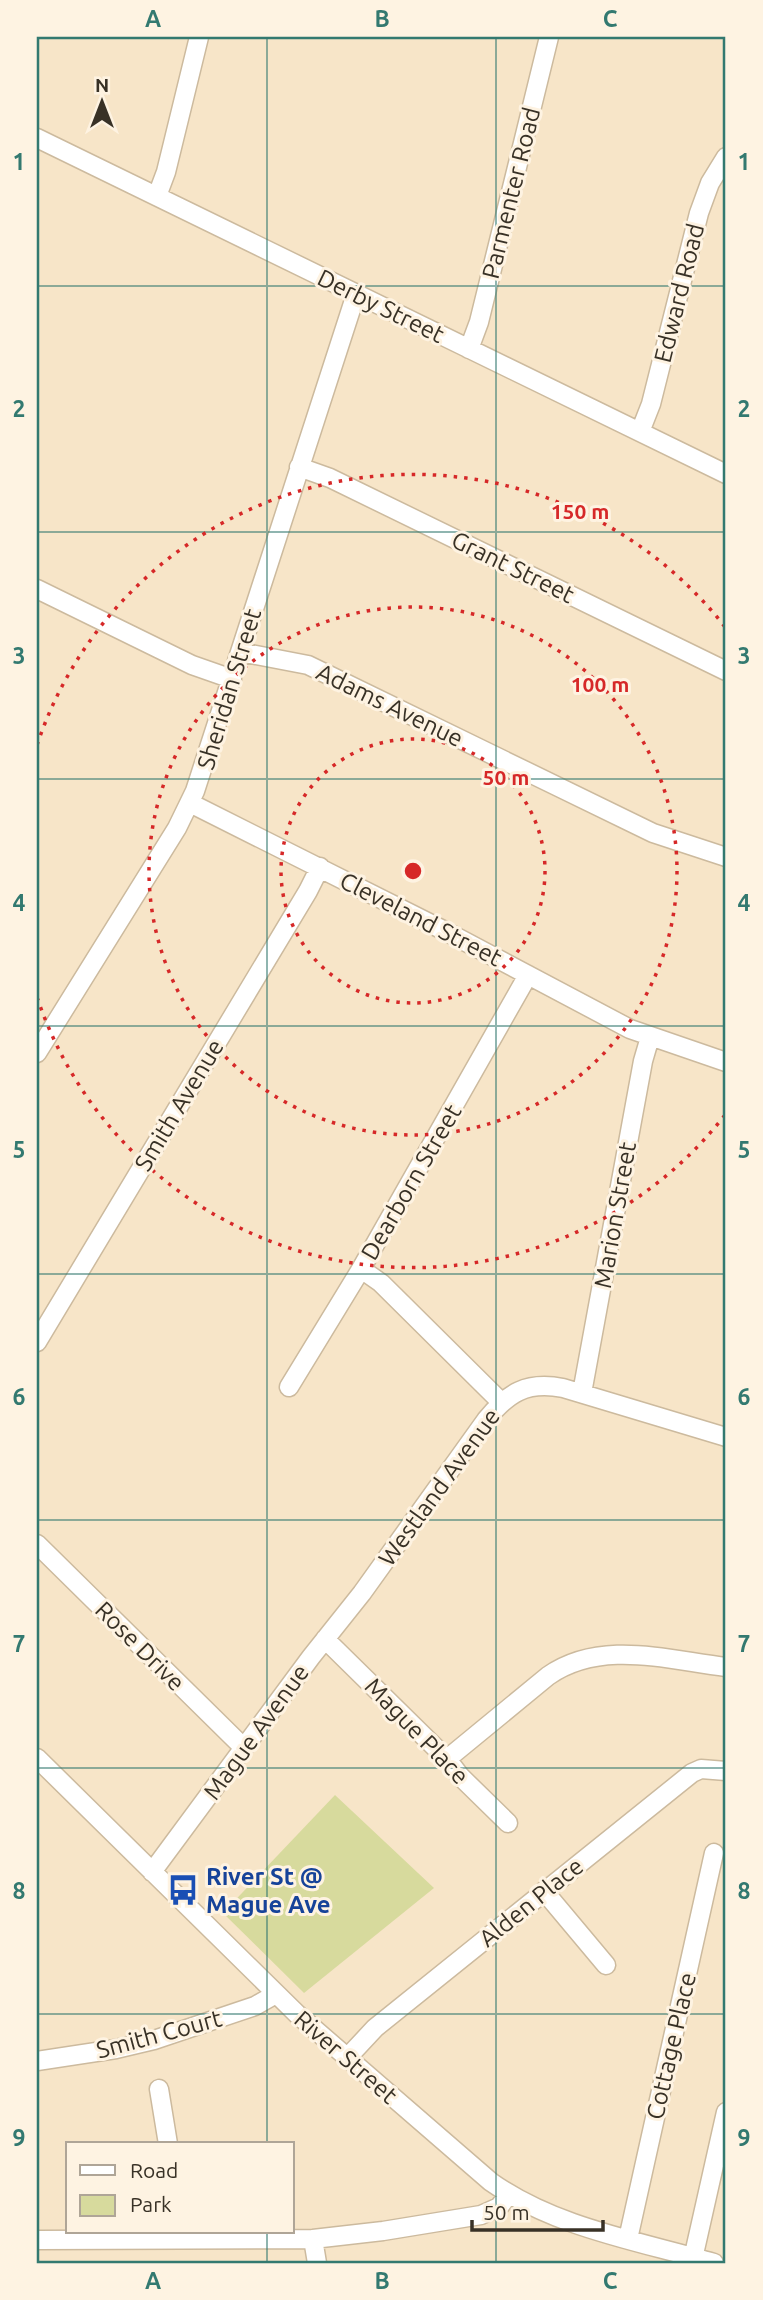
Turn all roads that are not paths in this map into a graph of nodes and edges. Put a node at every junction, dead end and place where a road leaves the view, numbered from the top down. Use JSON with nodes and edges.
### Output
{"nodes":[{"id":1,"x":199,"y":37,"type":"edge"},
{"id":2,"x":549,"y":37,"type":"edge"},
{"id":3,"x":37,"y":138,"type":"edge"},
{"id":4,"x":726,"y":157,"type":"edge"},
{"id":5,"x":157,"y":196,"type":"junction"},
{"id":6,"x":356,"y":294,"type":"junction"},
{"id":7,"x":469,"y":349,"type":"junction"},
{"id":8,"x":640,"y":432,"type":"junction"},
{"id":9,"x":299,"y":467,"type":"junction"},
{"id":10,"x":726,"y":474,"type":"edge"},
{"id":11,"x":37,"y":589,"type":"edge"},
{"id":12,"x":240,"y":652,"type":"junction"},
{"id":13,"x":726,"y":671,"type":"edge"},
{"id":14,"x":232,"y":679,"type":"junction"},
{"id":15,"x":190,"y":803,"type":"junction"},
{"id":16,"x":726,"y":857,"type":"edge"},
{"id":17,"x":320,"y":867,"type":"junction"},
{"id":18,"x":528,"y":975,"type":"junction"},
{"id":19,"x":650,"y":1037,"type":"junction"},
{"id":20,"x":37,"y":1053,"type":"edge"},
{"id":21,"x":726,"y":1062,"type":"edge"},
{"id":22,"x":361,"y":1269,"type":"junction"},
{"id":23,"x":37,"y":1342,"type":"edge"},
{"id":24,"x":289,"y":1387,"type":"dead end"},
{"id":25,"x":582,"y":1393,"type":"junction"},
{"id":26,"x":501,"y":1402,"type":"junction"},
{"id":27,"x":726,"y":1437,"type":"edge"},
{"id":28,"x":37,"y":1544,"type":"edge"},
{"id":29,"x":362,"y":1593,"type":"joint"},
{"id":30,"x":325,"y":1639,"type":"junction"},
{"id":31,"x":726,"y":1667,"type":"edge"},
{"id":32,"x":244,"y":1748,"type":"junction"},
{"id":33,"x":37,"y":1758,"type":"edge"},
{"id":34,"x":447,"y":1759,"type":"junction"},
{"id":35,"x":726,"y":1771,"type":"edge"},
{"id":36,"x":508,"y":1823,"type":"dead end"},
{"id":37,"x":714,"y":1853,"type":"dead end"},
{"id":38,"x":152,"y":1872,"type":"junction"},
{"id":39,"x":544,"y":1891,"type":"junction"},
{"id":40,"x":606,"y":1965,"type":"dead end"},
{"id":41,"x":276,"y":1994,"type":"junction"},
{"id":42,"x":347,"y":2059,"type":"junction"},
{"id":43,"x":37,"y":2061,"type":"edge"},
{"id":44,"x":159,"y":2089,"type":"dead end"},
{"id":45,"x":726,"y":2112,"type":"edge"},
{"id":46,"x":168,"y":2142,"type":"edge"},
{"id":47,"x":509,"y":2194,"type":"junction"},
{"id":48,"x":183,"y":2235,"type":"edge"},
{"id":49,"x":313,"y":2239,"type":"junction"},
{"id":50,"x":628,"y":2239,"type":"junction"},
{"id":51,"x":37,"y":2240,"type":"edge"},
{"id":52,"x":692,"y":2260,"type":"edge"},
{"id":53,"x":317,"y":2263,"type":"edge"},
{"id":54,"x":714,"y":2263,"type":"edge"}],
"edges":[{"from":1,"to":5,"type":"street"},
{"from":2,"to":7,"type":"street","name":"Parmenter Road"},
{"from":3,"to":5,"type":"street","name":"Derby Street"},
{"from":4,"to":8,"type":"street","name":"Edward Road"},
{"from":5,"to":6,"type":"street","name":"Derby Street"},
{"from":6,"to":7,"type":"street","name":"Derby Street"},
{"from":6,"to":9,"type":"street","name":"Sheridan Street"},
{"from":7,"to":8,"type":"street","name":"Derby Street"},
{"from":8,"to":10,"type":"street","name":"Derby Street"},
{"from":9,"to":12,"type":"street","name":"Sheridan Street"},
{"from":9,"to":13,"type":"street","name":"Grant Street"},
{"from":11,"to":14,"type":"street"},
{"from":12,"to":14,"type":"street","name":"Sheridan Street"},
{"from":12,"to":16,"type":"street","name":"Adams Avenue"},
{"from":14,"to":15,"type":"street","name":"Sheridan Street"},
{"from":15,"to":17,"type":"street","name":"Cleveland Street"},
{"from":15,"to":20,"type":"street","name":"Sheridan Street"},
{"from":17,"to":18,"type":"street","name":"Cleveland Street"},
{"from":17,"to":23,"type":"street","name":"Smith Avenue"},
{"from":18,"to":19,"type":"street","name":"Cleveland Street"},
{"from":18,"to":22,"type":"street","name":"Dearborn Street"},
{"from":19,"to":21,"type":"street","name":"Cleveland Street"},
{"from":19,"to":25,"type":"street","name":"Marion Street"},
{"from":22,"to":24,"type":"street","name":"Dearborn Street"},
{"from":22,"to":26,"type":"street"},
{"from":25,"to":26,"type":"street","name":"Westland Avenue"},
{"from":25,"to":27,"type":"street","name":"Westland Avenue"},
{"from":26,"to":29,"type":"street","name":"Westland Avenue"},
{"from":28,"to":32,"type":"street","name":"Rose Drive"},
{"from":29,"to":30,"type":"street","name":"Mague Avenue"},
{"from":30,"to":32,"type":"street","name":"Mague Avenue"},
{"from":30,"to":34,"type":"street","name":"Mague Place"},
{"from":31,"to":34,"type":"street"},
{"from":32,"to":38,"type":"street","name":"Mague Avenue"},
{"from":33,"to":38,"type":"street","name":"River Street"},
{"from":34,"to":36,"type":"street","name":"Mague Place"},
{"from":35,"to":39,"type":"street","name":"Alden Place"},
{"from":37,"to":50,"type":"street","name":"Cottage Place"},
{"from":38,"to":41,"type":"street","name":"River Street"},
{"from":39,"to":40,"type":"street"},
{"from":39,"to":42,"type":"street","name":"Alden Place"},
{"from":41,"to":42,"type":"street","name":"River Street"},
{"from":41,"to":43,"type":"street","name":"Smith Court"},
{"from":42,"to":47,"type":"street","name":"River Street"},
{"from":44,"to":46,"type":"street"},
{"from":45,"to":52,"type":"street"},
{"from":47,"to":49,"type":"street"},
{"from":47,"to":50,"type":"street","name":"River Street"},
{"from":48,"to":49,"type":"street"},
{"from":48,"to":51,"type":"street"},
{"from":49,"to":53,"type":"street"},
{"from":50,"to":52,"type":"street","name":"River Street"},
{"from":52,"to":54,"type":"street","name":"River Street"}]}
